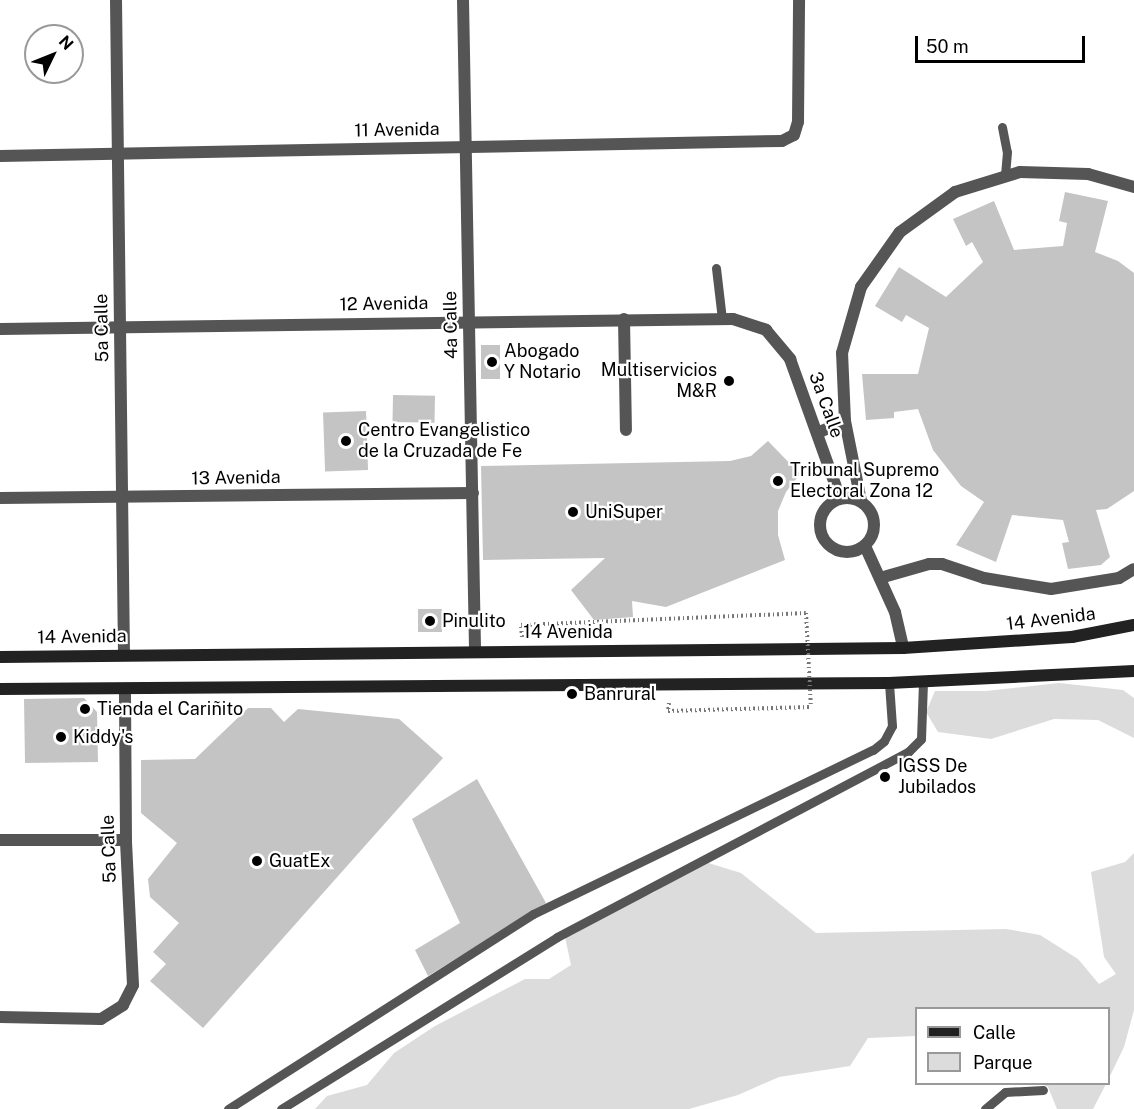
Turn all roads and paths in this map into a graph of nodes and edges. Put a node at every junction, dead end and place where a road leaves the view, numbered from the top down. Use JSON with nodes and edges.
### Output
{"nodes":[{"id":1,"x":116,"y":0,"type":"edge"},
{"id":2,"x":463,"y":0,"type":"edge"},
{"id":3,"x":799,"y":0,"type":"edge"},
{"id":4,"x":1002,"y":127,"type":"dead end"},
{"id":5,"x":465,"y":147,"type":"junction"},
{"id":6,"x":118,"y":155,"type":"junction"},
{"id":7,"x":0,"y":156,"type":"edge"},
{"id":8,"x":1005,"y":176,"type":"junction"},
{"id":9,"x":1134,"y":187,"type":"edge"},
{"id":10,"x":716,"y":268,"type":"dead end"},
{"id":11,"x":723,"y":319,"type":"junction"},
{"id":12,"x":624,"y":320,"type":"junction"},
{"id":13,"x":469,"y":321,"type":"junction"},
{"id":14,"x":120,"y":327,"type":"junction"},
{"id":15,"x":0,"y":329,"type":"edge"},
{"id":16,"x":766,"y":330,"type":"joint"},
{"id":17,"x":844,"y":421,"type":"junction"},
{"id":18,"x":626,"y":430,"type":"dead end"},
{"id":19,"x":817,"y":433,"type":"junction"},
{"id":20,"x":473,"y":493,"type":"junction"},
{"id":21,"x":0,"y":498,"type":"edge"},
{"id":22,"x":122,"y":498,"type":"junction"},
{"id":23,"x":840,"y":498,"type":"junction"},
{"id":24,"x":861,"y":501,"type":"junction"},
{"id":25,"x":865,"y":546,"type":"junction"},
{"id":26,"x":1134,"y":569,"type":"edge"},
{"id":27,"x":880,"y":578,"type":"junction"},
{"id":28,"x":1134,"y":625,"type":"edge"},
{"id":29,"x":903,"y":648,"type":"junction"},
{"id":30,"x":475,"y":650,"type":"junction"},
{"id":31,"x":523,"y":650,"type":"junction"},
{"id":32,"x":124,"y":655,"type":"junction"},
{"id":33,"x":0,"y":657,"type":"edge"},
{"id":34,"x":1134,"y":671,"type":"edge"},
{"id":35,"x":923,"y":681,"type":"junction"},
{"id":36,"x":889,"y":683,"type":"junction"},
{"id":37,"x":0,"y":689,"type":"edge"},
{"id":38,"x":125,"y":689,"type":"junction"},
{"id":39,"x":679,"y":702,"type":"dead end"},
{"id":40,"x":0,"y":840,"type":"edge"},
{"id":41,"x":126,"y":840,"type":"junction"},
{"id":42,"x":0,"y":1017,"type":"edge"},
{"id":43,"x":1043,"y":1090,"type":"dead end"},
{"id":44,"x":228,"y":1109,"type":"edge"},
{"id":45,"x":281,"y":1109,"type":"edge"},
{"id":46,"x":985,"y":1109,"type":"edge"}],
"edges":[{"from":1,"to":6,"type":"street","name":"5a Calle"},
{"from":2,"to":5,"type":"street","name":"4a Calle"},
{"from":3,"to":5,"type":"street","name":"11 Avenida"},
{"from":4,"to":8,"type":"lane"},
{"from":5,"to":6,"type":"street","name":"11 Avenida"},
{"from":5,"to":13,"type":"street","name":"4a Calle"},
{"from":6,"to":7,"type":"street","name":"11 Avenida"},
{"from":6,"to":14,"type":"street","name":"5a Calle"},
{"from":8,"to":9,"type":"street"},
{"from":8,"to":17,"type":"street"},
{"from":10,"to":11,"type":"lane"},
{"from":11,"to":12,"type":"street","name":"12 Avenida"},
{"from":11,"to":16,"type":"street","name":"12 Avenida"},
{"from":12,"to":13,"type":"street","name":"12 Avenida"},
{"from":12,"to":18,"type":"street"},
{"from":13,"to":14,"type":"street","name":"12 Avenida"},
{"from":13,"to":20,"type":"street","name":"4a Calle"},
{"from":14,"to":15,"type":"street","name":"12 Avenida"},
{"from":14,"to":22,"type":"street","name":"5a Calle"},
{"from":16,"to":19,"type":"street","name":"3a Calle"},
{"from":17,"to":19,"type":"street"},
{"from":17,"to":24,"type":"street"},
{"from":19,"to":23,"type":"street","name":"3a Calle"},
{"from":20,"to":22,"type":"street","name":"13 Avenida"},
{"from":20,"to":30,"type":"street","name":"4a Calle"},
{"from":21,"to":22,"type":"street","name":"13 Avenida"},
{"from":22,"to":32,"type":"street","name":"5a Calle"},
{"from":23,"to":24,"type":"street"},
{"from":23,"to":25,"type":"street"},
{"from":24,"to":25,"type":"street"},
{"from":25,"to":27,"type":"street"},
{"from":26,"to":27,"type":"street"},
{"from":27,"to":29,"type":"street"},
{"from":28,"to":29,"type":"main road","name":"14 Avenida"},
{"from":29,"to":31,"type":"main road","name":"14 Avenida"},
{"from":30,"to":31,"type":"main road","name":"14 Avenida"},
{"from":30,"to":32,"type":"main road","name":"14 Avenida"},
{"from":31,"to":39,"type":"path","bridge":true},
{"from":32,"to":33,"type":"main road","name":"14 Avenida"},
{"from":34,"to":35,"type":"main road"},
{"from":35,"to":36,"type":"main road"},
{"from":35,"to":45,"type":"lane"},
{"from":36,"to":38,"type":"main road"},
{"from":36,"to":44,"type":"lane"},
{"from":37,"to":38,"type":"main road"},
{"from":38,"to":41,"type":"street","name":"5a Calle"},
{"from":40,"to":41,"type":"street"},
{"from":41,"to":42,"type":"street","name":"5a Calle"},
{"from":43,"to":46,"type":"lane"}]}
